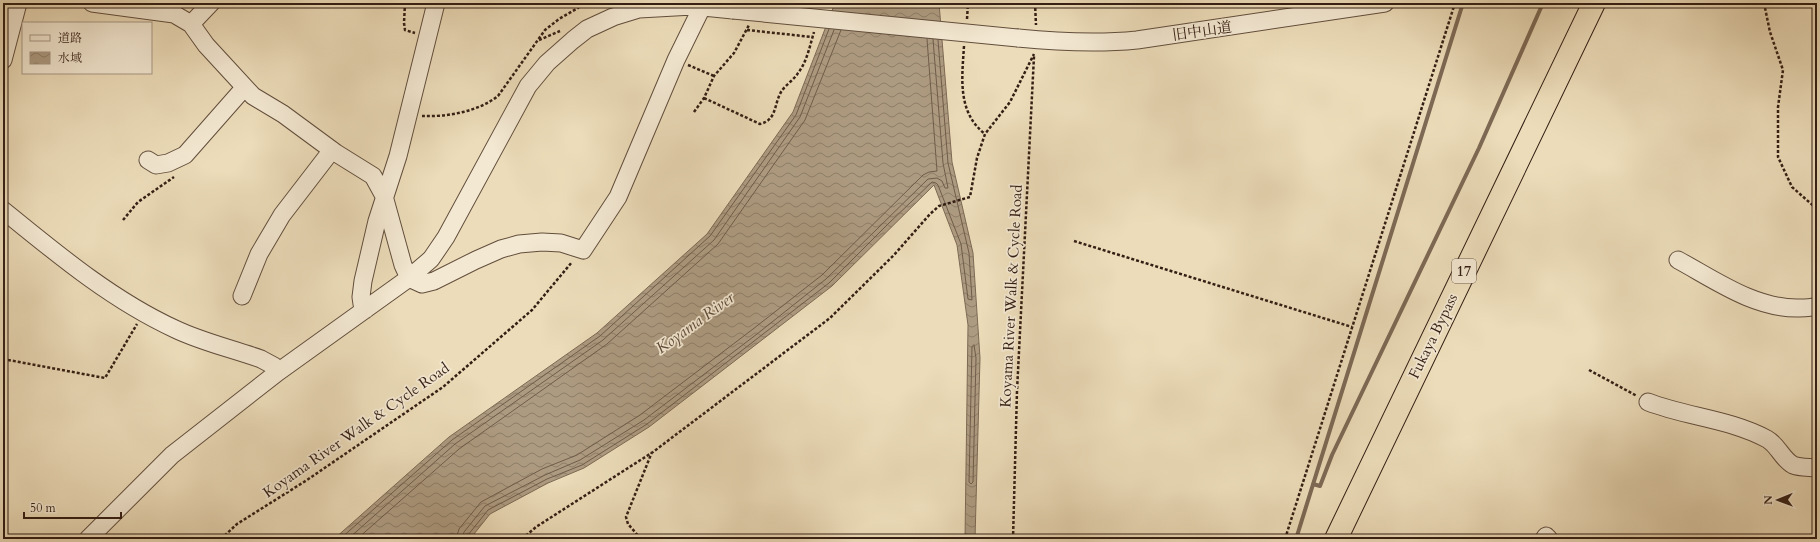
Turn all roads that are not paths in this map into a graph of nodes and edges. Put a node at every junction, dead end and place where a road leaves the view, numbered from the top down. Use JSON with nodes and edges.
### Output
{"nodes":[{"id":1,"x":18,"y":3,"type":"edge"},
{"id":2,"x":92,"y":3,"type":"edge"},
{"id":3,"x":210,"y":3,"type":"edge"},
{"id":4,"x":436,"y":3,"type":"edge"},
{"id":5,"x":1385,"y":3,"type":"edge"},
{"id":6,"x":1594,"y":3,"type":"edge"},
{"id":7,"x":122,"y":5,"type":"edge"},
{"id":8,"x":702,"y":7,"type":"junction"},
{"id":9,"x":191,"y":24,"type":"junction"},
{"id":10,"x":3,"y":60,"type":"edge"},
{"id":11,"x":244,"y":88,"type":"junction"},
{"id":12,"x":332,"y":150,"type":"junction"},
{"id":13,"x":148,"y":160,"type":"dead end"},
{"id":14,"x":384,"y":196,"type":"junction"},
{"id":15,"x":3,"y":210,"type":"edge"},
{"id":16,"x":1678,"y":260,"type":"dead end"},
{"id":17,"x":409,"y":278,"type":"junction"},
{"id":18,"x":242,"y":296,"type":"dead end"},
{"id":19,"x":1817,"y":306,"type":"edge"},
{"id":20,"x":365,"y":310,"type":"junction"},
{"id":21,"x":278,"y":372,"type":"junction"},
{"id":22,"x":1648,"y":402,"type":"road end"},
{"id":23,"x":1817,"y":468,"type":"edge"},
{"id":24,"x":88,"y":539,"type":"edge"},
{"id":25,"x":1336,"y":539,"type":"edge"}],
"edges":[{"from":1,"to":10,"type":"street"},
{"from":2,"to":7,"type":"street"},
{"from":3,"to":9,"type":"street"},
{"from":4,"to":14,"type":"street"},
{"from":5,"to":8,"type":"street","name":"旧中山道","bridge":true},
{"from":6,"to":25,"type":"highway","name":"Fukaya Bypass","number":"17"},
{"from":7,"to":9,"type":"street"},
{"from":8,"to":17,"type":"street","name":"旧中山道"},
{"from":8,"to":17,"type":"street"},
{"from":9,"to":11,"type":"street"},
{"from":11,"to":12,"type":"street"},
{"from":11,"to":13,"type":"street"},
{"from":12,"to":14,"type":"street"},
{"from":12,"to":18,"type":"street"},
{"from":14,"to":17,"type":"street"},
{"from":14,"to":20,"type":"street"},
{"from":15,"to":21,"type":"street"},
{"from":16,"to":19,"type":"street"},
{"from":17,"to":20,"type":"street","name":"旧中山道"},
{"from":20,"to":21,"type":"street","name":"旧中山道"},
{"from":21,"to":24,"type":"street","name":"旧中山道"},
{"from":22,"to":23,"type":"street"}]}
